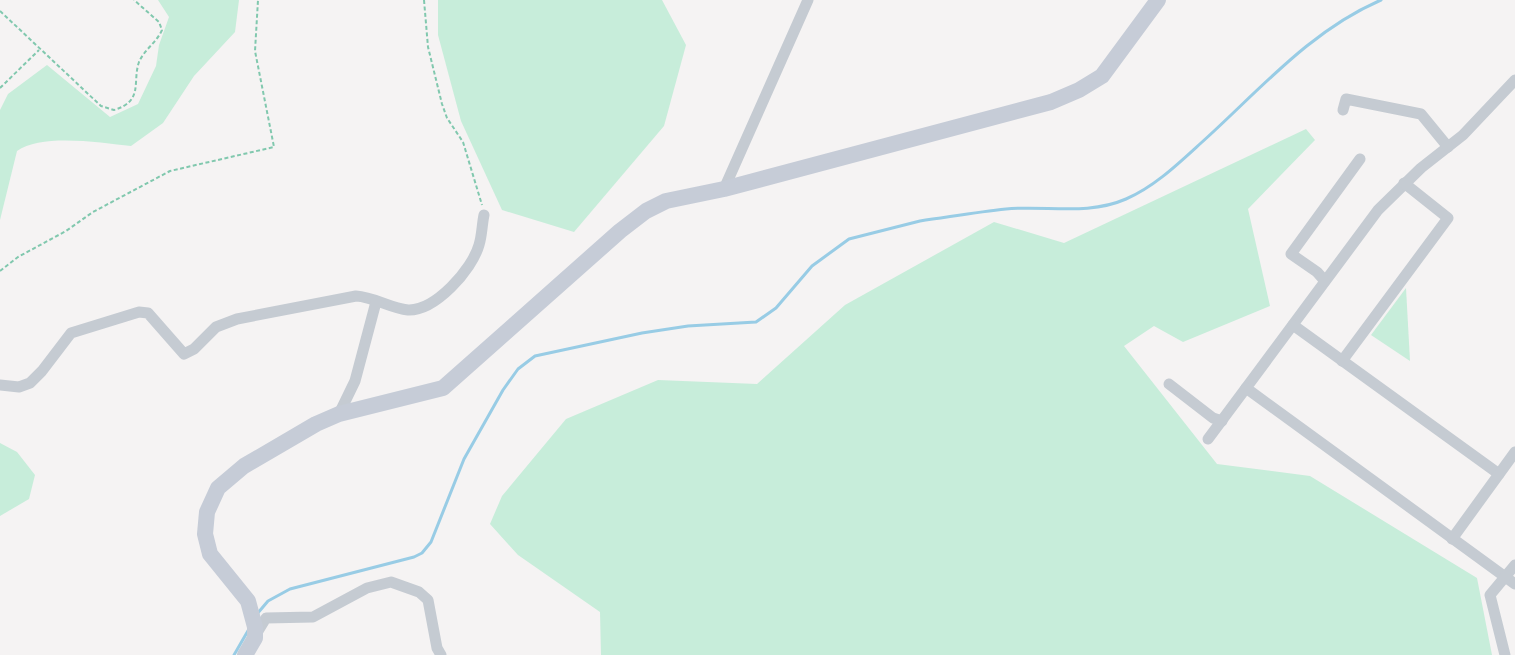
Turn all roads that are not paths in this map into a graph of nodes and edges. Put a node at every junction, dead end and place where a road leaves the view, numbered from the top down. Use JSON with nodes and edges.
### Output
{"nodes":[{"id":1,"x":808,"y":0,"type":"edge"},
{"id":2,"x":1158,"y":0,"type":"edge"},
{"id":3,"x":1515,"y":80,"type":"edge"},
{"id":4,"x":1343,"y":110,"type":"dead end"},
{"id":5,"x":1448,"y":147,"type":"junction"},
{"id":6,"x":1360,"y":159,"type":"dead end"},
{"id":7,"x":1404,"y":183,"type":"junction"},
{"id":8,"x":724,"y":189,"type":"junction"},
{"id":9,"x":484,"y":214,"type":"road end"},
{"id":10,"x":1325,"y":281,"type":"junction"},
{"id":11,"x":376,"y":302,"type":"junction"},
{"id":12,"x":1293,"y":325,"type":"junction"},
{"id":13,"x":1342,"y":360,"type":"junction"},
{"id":14,"x":1169,"y":384,"type":"dead end"},
{"id":15,"x":0,"y":385,"type":"edge"},
{"id":16,"x":1246,"y":388,"type":"junction"},
{"id":17,"x":339,"y":414,"type":"junction"},
{"id":18,"x":1222,"y":421,"type":"junction"},
{"id":19,"x":1208,"y":439,"type":"dead end"},
{"id":20,"x":1515,"y":452,"type":"edge"},
{"id":21,"x":1499,"y":474,"type":"junction"},
{"id":22,"x":1452,"y":539,"type":"junction"},
{"id":23,"x":1515,"y":565,"type":"edge"},
{"id":24,"x":1510,"y":580,"type":"edge"},
{"id":25,"x":255,"y":634,"type":"junction"},
{"id":26,"x":245,"y":655,"type":"edge"},
{"id":27,"x":441,"y":655,"type":"edge"},
{"id":28,"x":1505,"y":655,"type":"edge"}],
"edges":[{"from":1,"to":8,"type":"street"},
{"from":2,"to":8,"type":"street"},
{"from":3,"to":5,"type":"street"},
{"from":4,"to":5,"type":"street"},
{"from":5,"to":7,"type":"street"},
{"from":6,"to":10,"type":"street"},
{"from":7,"to":10,"type":"street"},
{"from":7,"to":13,"type":"street"},
{"from":8,"to":17,"type":"street"},
{"from":9,"to":11,"type":"street"},
{"from":10,"to":12,"type":"street"},
{"from":11,"to":15,"type":"street"},
{"from":11,"to":17,"type":"street"},
{"from":12,"to":13,"type":"street"},
{"from":12,"to":16,"type":"street"},
{"from":13,"to":21,"type":"street"},
{"from":14,"to":18,"type":"street"},
{"from":16,"to":18,"type":"street"},
{"from":16,"to":22,"type":"street"},
{"from":17,"to":25,"type":"street"},
{"from":18,"to":19,"type":"street"},
{"from":20,"to":21,"type":"street"},
{"from":21,"to":22,"type":"street"},
{"from":22,"to":24,"type":"street"},
{"from":23,"to":24,"type":"street"},
{"from":24,"to":28,"type":"street"},
{"from":25,"to":26,"type":"street"},
{"from":25,"to":27,"type":"street"}]}
